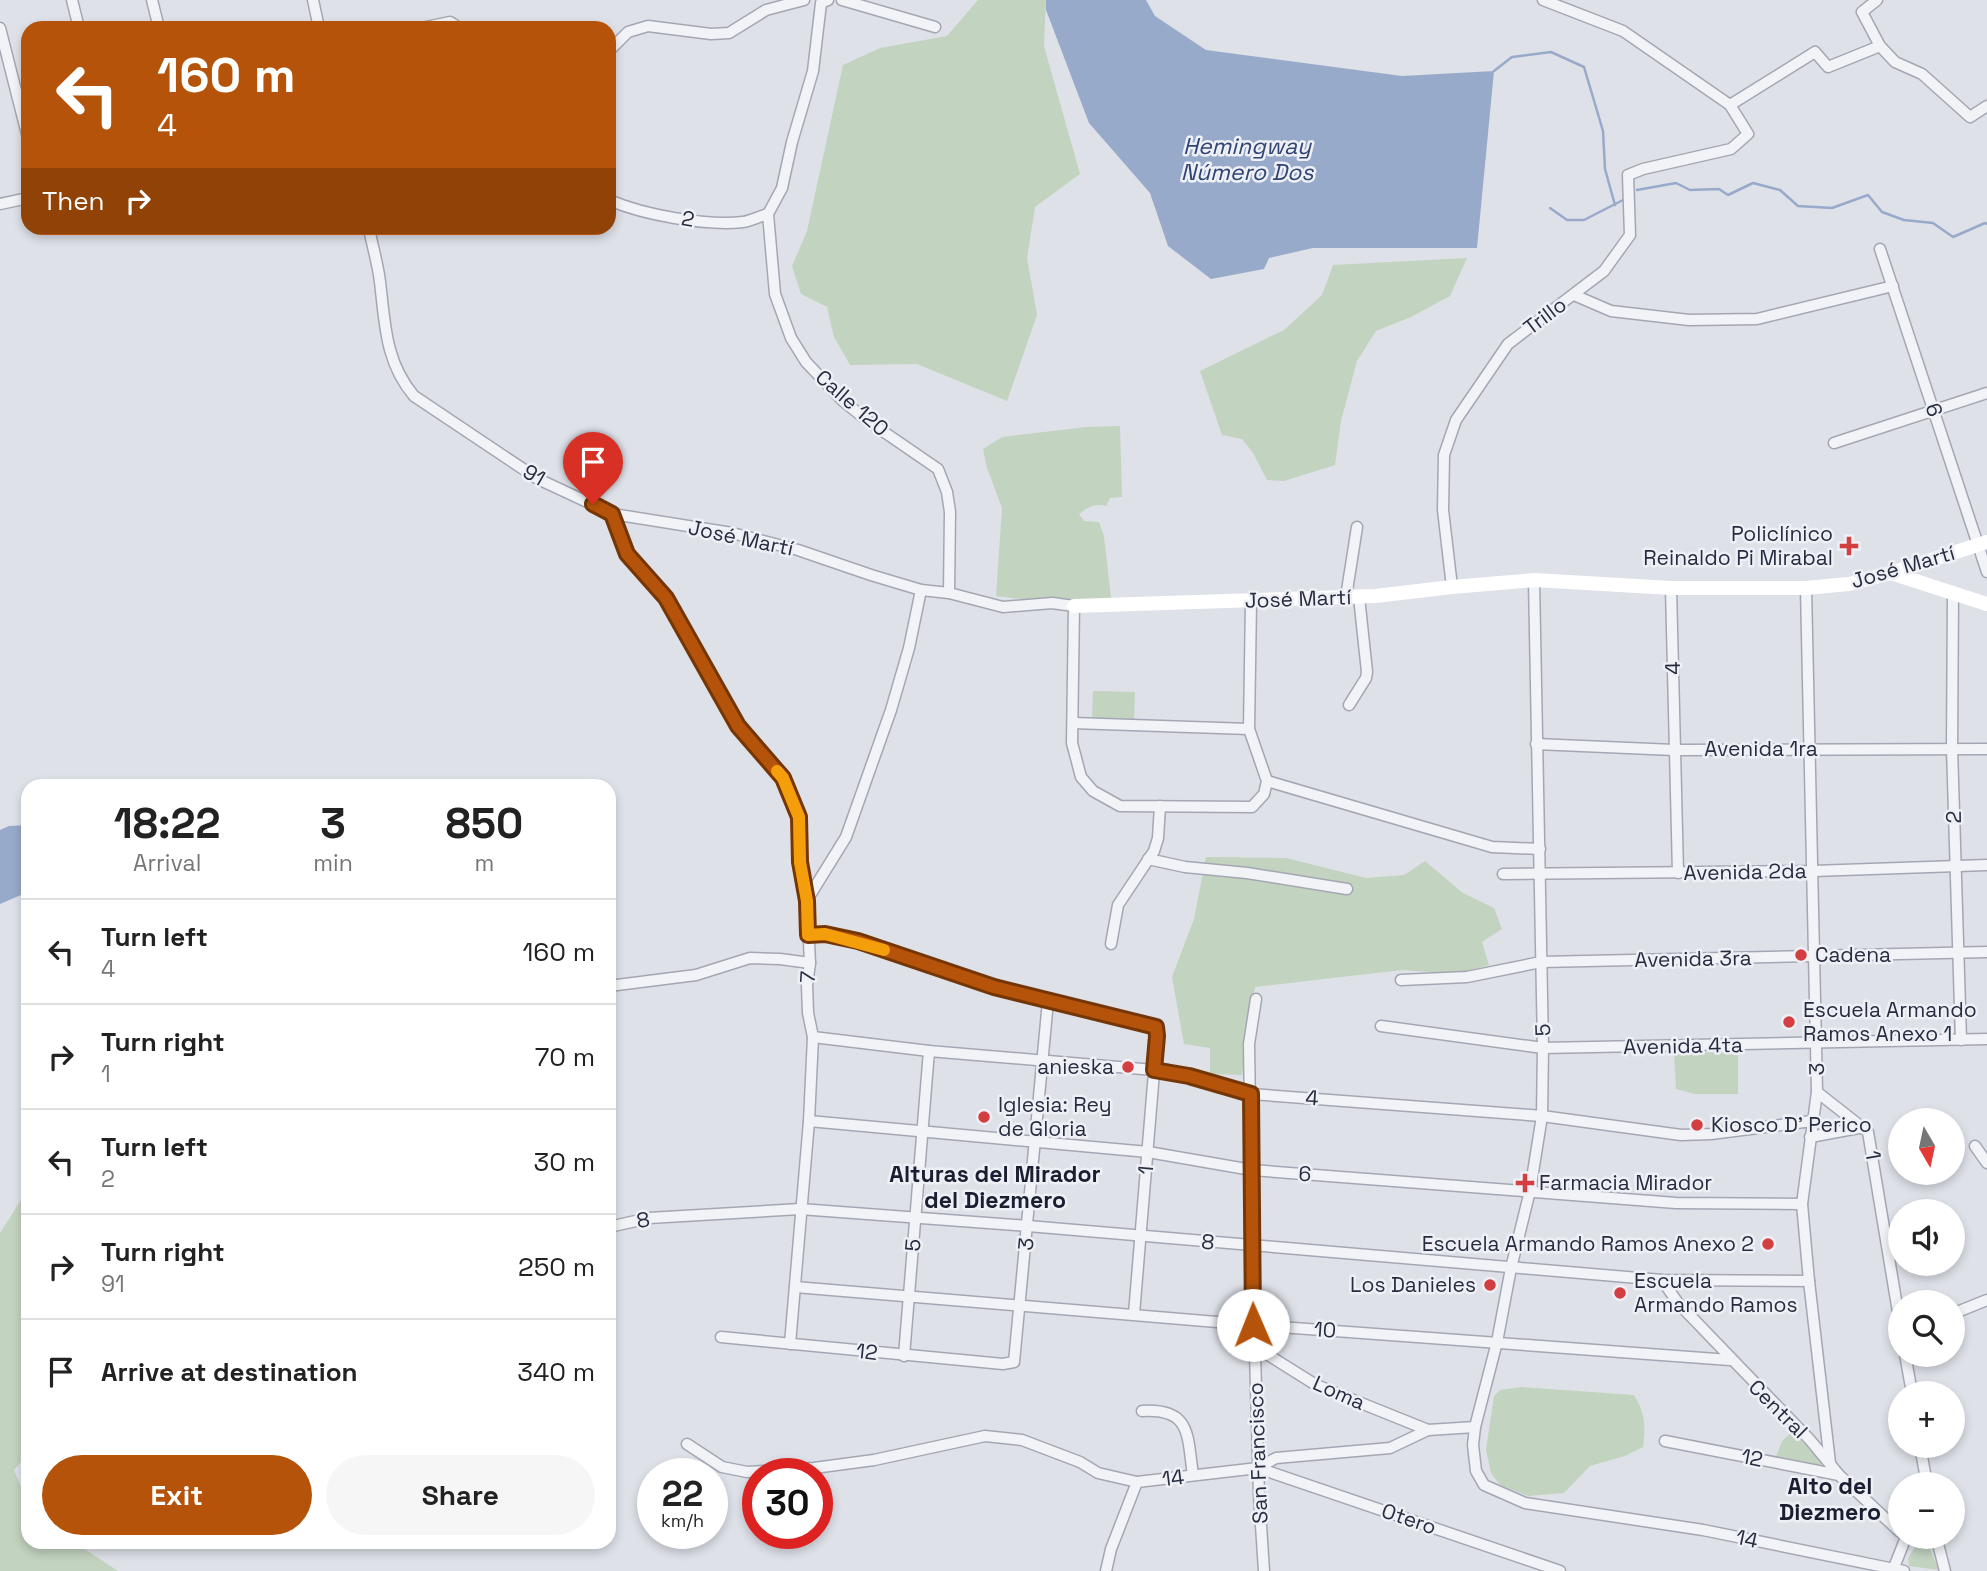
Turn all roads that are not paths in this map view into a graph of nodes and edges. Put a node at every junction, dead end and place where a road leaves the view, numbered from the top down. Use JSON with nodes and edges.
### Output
{"nodes":[{"id":1,"x":72,"y":0,"type":"edge"},
{"id":2,"x":152,"y":0,"type":"edge"},
{"id":3,"x":313,"y":0,"type":"edge"},
{"id":4,"x":804,"y":0,"type":"edge"},
{"id":5,"x":842,"y":0,"type":"edge"},
{"id":6,"x":1543,"y":0,"type":"edge"},
{"id":7,"x":1877,"y":0,"type":"edge"},
{"id":8,"x":821,"y":1,"type":"edge"},
{"id":9,"x":77,"y":21,"type":"edge"},
{"id":10,"x":157,"y":21,"type":"edge"},
{"id":11,"x":318,"y":21,"type":"edge"},
{"id":12,"x":935,"y":27,"type":"dead end"},
{"id":13,"x":0,"y":28,"type":"edge"},
{"id":14,"x":616,"y":44,"type":"edge"},
{"id":15,"x":1880,"y":46,"type":"junction"},
{"id":16,"x":1730,"y":105,"type":"junction"},
{"id":17,"x":1987,"y":106,"type":"edge"},
{"id":18,"x":21,"y":110,"type":"edge"},
{"id":19,"x":21,"y":200,"type":"edge"},
{"id":20,"x":616,"y":203,"type":"edge"},
{"id":21,"x":0,"y":204,"type":"edge"},
{"id":22,"x":768,"y":214,"type":"junction"},
{"id":23,"x":371,"y":235,"type":"edge"},
{"id":24,"x":1880,"y":249,"type":"dead end"},
{"id":25,"x":1893,"y":286,"type":"junction"},
{"id":26,"x":1574,"y":295,"type":"junction"},
{"id":27,"x":1987,"y":393,"type":"edge"},
{"id":28,"x":1934,"y":409,"type":"junction"},
{"id":29,"x":1834,"y":443,"type":"dead end"},
{"id":30,"x":612,"y":514,"type":"junction"},
{"id":31,"x":1357,"y":527,"type":"dead end"},
{"id":32,"x":1982,"y":543,"type":"edge"},
{"id":33,"x":1987,"y":572,"type":"edge"},
{"id":34,"x":1891,"y":573,"type":"junction"},
{"id":35,"x":1534,"y":580,"type":"junction"},
{"id":36,"x":1452,"y":587,"type":"junction"},
{"id":37,"x":1671,"y":588,"type":"junction"},
{"id":38,"x":1806,"y":588,"type":"junction"},
{"id":39,"x":921,"y":590,"type":"junction"},
{"id":40,"x":949,"y":593,"type":"junction"},
{"id":41,"x":1952,"y":594,"type":"junction"},
{"id":42,"x":1353,"y":597,"type":"junction"},
{"id":43,"x":1251,"y":601,"type":"junction"},
{"id":44,"x":1987,"y":604,"type":"edge"},
{"id":45,"x":1074,"y":606,"type":"junction"},
{"id":46,"x":1349,"y":705,"type":"dead end"},
{"id":47,"x":1073,"y":723,"type":"junction"},
{"id":48,"x":1249,"y":729,"type":"junction"},
{"id":49,"x":1536,"y":744,"type":"junction"},
{"id":50,"x":1952,"y":748,"type":"junction"},
{"id":51,"x":1987,"y":748,"type":"edge"},
{"id":52,"x":1811,"y":749,"type":"junction"},
{"id":53,"x":1674,"y":750,"type":"junction"},
{"id":54,"x":1267,"y":781,"type":"junction"},
{"id":55,"x":1160,"y":806,"type":"junction"},
{"id":56,"x":1540,"y":849,"type":"junction"},
{"id":57,"x":1148,"y":859,"type":"junction"},
{"id":58,"x":1987,"y":865,"type":"edge"},
{"id":59,"x":1955,"y":866,"type":"junction"},
{"id":60,"x":1813,"y":871,"type":"junction"},
{"id":61,"x":1678,"y":873,"type":"junction"},
{"id":62,"x":1503,"y":874,"type":"dead end"},
{"id":63,"x":1541,"y":874,"type":"junction"},
{"id":64,"x":1347,"y":889,"type":"dead end"},
{"id":65,"x":807,"y":901,"type":"junction"},
{"id":66,"x":808,"y":935,"type":"junction"},
{"id":67,"x":1111,"y":944,"type":"dead end"},
{"id":68,"x":1959,"y":952,"type":"junction"},
{"id":69,"x":1987,"y":952,"type":"edge"},
{"id":70,"x":1816,"y":957,"type":"junction"},
{"id":71,"x":1541,"y":962,"type":"junction"},
{"id":72,"x":810,"y":963,"type":"junction"},
{"id":73,"x":1401,"y":980,"type":"dead end"},
{"id":74,"x":616,"y":985,"type":"edge"},
{"id":75,"x":1256,"y":999,"type":"dead end"},
{"id":76,"x":1048,"y":1001,"type":"junction"},
{"id":77,"x":1381,"y":1026,"type":"dead end"},
{"id":78,"x":813,"y":1037,"type":"junction"},
{"id":79,"x":1961,"y":1040,"type":"junction"},
{"id":80,"x":1987,"y":1040,"type":"edge"},
{"id":81,"x":1817,"y":1043,"type":"junction"},
{"id":82,"x":1543,"y":1048,"type":"junction"},
{"id":83,"x":929,"y":1051,"type":"junction"},
{"id":84,"x":1043,"y":1061,"type":"junction"},
{"id":85,"x":1154,"y":1070,"type":"junction"},
{"id":86,"x":1817,"y":1092,"type":"junction"},
{"id":87,"x":1251,"y":1094,"type":"junction"},
{"id":88,"x":1542,"y":1116,"type":"junction"},
{"id":89,"x":809,"y":1121,"type":"junction"},
{"id":90,"x":1812,"y":1121,"type":"junction"},
{"id":91,"x":1864,"y":1127,"type":"junction"},
{"id":92,"x":922,"y":1132,"type":"junction"},
{"id":93,"x":1810,"y":1137,"type":"junction"},
{"id":94,"x":1035,"y":1142,"type":"junction"},
{"id":95,"x":1975,"y":1146,"type":"dead end"},
{"id":96,"x":1148,"y":1152,"type":"junction"},
{"id":97,"x":1987,"y":1163,"type":"edge"},
{"id":98,"x":1252,"y":1170,"type":"junction"},
{"id":99,"x":1530,"y":1191,"type":"junction"},
{"id":100,"x":1802,"y":1204,"type":"junction"},
{"id":101,"x":800,"y":1209,"type":"junction"},
{"id":102,"x":915,"y":1217,"type":"junction"},
{"id":103,"x":616,"y":1226,"type":"edge"},
{"id":104,"x":1028,"y":1226,"type":"junction"},
{"id":105,"x":1140,"y":1236,"type":"junction"},
{"id":106,"x":1252,"y":1246,"type":"junction"},
{"id":107,"x":1511,"y":1268,"type":"junction"},
{"id":108,"x":1662,"y":1280,"type":"junction"},
{"id":109,"x":1809,"y":1281,"type":"junction"},
{"id":110,"x":795,"y":1287,"type":"junction"},
{"id":111,"x":1894,"y":1290,"type":"edge"},
{"id":112,"x":908,"y":1296,"type":"junction"},
{"id":113,"x":1987,"y":1300,"type":"edge"},
{"id":114,"x":1020,"y":1306,"type":"junction"},
{"id":115,"x":1965,"y":1309,"type":"edge"},
{"id":116,"x":1134,"y":1314,"type":"junction"},
{"id":117,"x":1253,"y":1325,"type":"junction"},
{"id":118,"x":721,"y":1337,"type":"dead end"},
{"id":119,"x":1497,"y":1342,"type":"junction"},
{"id":120,"x":790,"y":1344,"type":"junction"},
{"id":121,"x":1254,"y":1346,"type":"junction"},
{"id":122,"x":904,"y":1356,"type":"junction"},
{"id":123,"x":1730,"y":1360,"type":"junction"},
{"id":124,"x":1014,"y":1362,"type":"joint"},
{"id":125,"x":1142,"y":1411,"type":"dead end"},
{"id":126,"x":1475,"y":1427,"type":"junction"},
{"id":127,"x":1429,"y":1430,"type":"junction"},
{"id":128,"x":1665,"y":1441,"type":"dead end"},
{"id":129,"x":687,"y":1444,"type":"dead end"},
{"id":130,"x":1830,"y":1464,"type":"junction"},
{"id":131,"x":1258,"y":1468,"type":"junction"},
{"id":132,"x":1476,"y":1471,"type":"joint"},
{"id":133,"x":1193,"y":1475,"type":"junction"},
{"id":134,"x":1839,"y":1475,"type":"junction"},
{"id":135,"x":1137,"y":1482,"type":"junction"},
{"id":136,"x":1888,"y":1521,"type":"edge"},
{"id":137,"x":1902,"y":1549,"type":"edge"},
{"id":138,"x":1939,"y":1549,"type":"edge"},
{"id":139,"x":1893,"y":1570,"type":"edge"},
{"id":140,"x":1106,"y":1571,"type":"edge"},
{"id":141,"x":1264,"y":1571,"type":"edge"},
{"id":142,"x":1560,"y":1571,"type":"edge"},
{"id":143,"x":1905,"y":1571,"type":"edge"},
{"id":144,"x":1945,"y":1571,"type":"edge"}],
"edges":[{"from":1,"to":9,"type":"street"},
{"from":2,"to":10,"type":"street"},
{"from":3,"to":11,"type":"street"},
{"from":4,"to":14,"type":"street"},
{"from":5,"to":12,"type":"street"},
{"from":6,"to":16,"type":"street"},
{"from":7,"to":15,"type":"street"},
{"from":8,"to":22,"type":"street"},
{"from":13,"to":18,"type":"street"},
{"from":15,"to":16,"type":"street"},
{"from":15,"to":17,"type":"street"},
{"from":16,"to":26,"type":"street","name":"Trillo"},
{"from":19,"to":21,"type":"street"},
{"from":20,"to":22,"type":"street","name":"2"},
{"from":22,"to":40,"type":"street","name":"Calle 120"},
{"from":23,"to":30,"type":"street","name":"91"},
{"from":24,"to":25,"type":"street","name":"6"},
{"from":25,"to":26,"type":"street"},
{"from":25,"to":28,"type":"street","name":"6"},
{"from":26,"to":36,"type":"street","name":"Trillo"},
{"from":27,"to":28,"type":"street"},
{"from":28,"to":29,"type":"street"},
{"from":28,"to":32,"type":"street","name":"6"},
{"from":30,"to":39,"type":"street","name":"José Martí"},
{"from":30,"to":65,"type":"street"},
{"from":31,"to":42,"type":"street"},
{"from":32,"to":33,"type":"street","name":"6"},
{"from":32,"to":34,"type":"street","name":"José Martí"},
{"from":34,"to":38,"type":"street","name":"José Martí"},
{"from":34,"to":41,"type":"street"},
{"from":35,"to":36,"type":"street","name":"José Martí"},
{"from":35,"to":37,"type":"street","name":"José Martí"},
{"from":35,"to":49,"type":"street","name":"5"},
{"from":36,"to":42,"type":"street","name":"José Martí"},
{"from":37,"to":38,"type":"street","name":"José Martí"},
{"from":37,"to":53,"type":"street","name":"4"},
{"from":38,"to":52,"type":"street","name":"3"},
{"from":39,"to":40,"type":"street","name":"José Martí"},
{"from":39,"to":65,"type":"street"},
{"from":40,"to":45,"type":"street","name":"José Martí"},
{"from":41,"to":44,"type":"street"},
{"from":41,"to":50,"type":"street","name":"2"},
{"from":42,"to":43,"type":"street","name":"José Martí"},
{"from":42,"to":46,"type":"street"},
{"from":43,"to":45,"type":"street","name":"José Martí"},
{"from":43,"to":48,"type":"street"},
{"from":45,"to":47,"type":"street"},
{"from":47,"to":48,"type":"street"},
{"from":47,"to":55,"type":"street"},
{"from":48,"to":54,"type":"street"},
{"from":49,"to":53,"type":"street","name":"Avenida 1ra"},
{"from":49,"to":56,"type":"street","name":"5"},
{"from":50,"to":51,"type":"street","name":"Avenida 1ra"},
{"from":50,"to":52,"type":"street","name":"Avenida 1ra"},
{"from":50,"to":59,"type":"street","name":"2"},
{"from":52,"to":53,"type":"street","name":"Avenida 1ra"},
{"from":52,"to":60,"type":"street","name":"3"},
{"from":53,"to":61,"type":"street","name":"4"},
{"from":54,"to":55,"type":"street"},
{"from":54,"to":56,"type":"street"},
{"from":55,"to":57,"type":"street"},
{"from":56,"to":63,"type":"street","name":"5"},
{"from":57,"to":64,"type":"street"},
{"from":57,"to":67,"type":"street"},
{"from":58,"to":59,"type":"street","name":"Avenida 2da"},
{"from":59,"to":60,"type":"street","name":"Avenida 2da"},
{"from":59,"to":68,"type":"street","name":"2"},
{"from":60,"to":61,"type":"street","name":"Avenida 2da"},
{"from":60,"to":70,"type":"street","name":"3"},
{"from":61,"to":63,"type":"street","name":"Avenida 2da"},
{"from":62,"to":63,"type":"street","name":"Avenida 2da"},
{"from":63,"to":71,"type":"street","name":"5"},
{"from":65,"to":66,"type":"street","name":"7"},
{"from":66,"to":72,"type":"street","name":"7"},
{"from":66,"to":76,"type":"street"},
{"from":68,"to":69,"type":"street","name":"Avenida 3ra"},
{"from":68,"to":70,"type":"street","name":"Avenida 3ra"},
{"from":68,"to":79,"type":"street","name":"2"},
{"from":70,"to":71,"type":"street","name":"Avenida 3ra"},
{"from":70,"to":81,"type":"street","name":"3"},
{"from":71,"to":73,"type":"street","name":"Avenida 3ra"},
{"from":71,"to":82,"type":"street","name":"5"},
{"from":72,"to":74,"type":"street"},
{"from":72,"to":78,"type":"street","name":"7"},
{"from":75,"to":87,"type":"street","name":"San Francisco"},
{"from":76,"to":84,"type":"street","name":"3"},
{"from":76,"to":85,"type":"street","name":"1"},
{"from":77,"to":82,"type":"street","name":"Avenida 4ta"},
{"from":78,"to":83,"type":"street","name":"4"},
{"from":78,"to":89,"type":"street","name":"7"},
{"from":79,"to":80,"type":"street","name":"Avenida 4ta"},
{"from":79,"to":81,"type":"street","name":"Avenida 4ta"},
{"from":81,"to":82,"type":"street","name":"Avenida 4ta"},
{"from":81,"to":86,"type":"street","name":"3"},
{"from":82,"to":88,"type":"street","name":"5"},
{"from":83,"to":84,"type":"street","name":"4"},
{"from":83,"to":92,"type":"street","name":"5"},
{"from":84,"to":85,"type":"street","name":"4"},
{"from":84,"to":94,"type":"street","name":"3"},
{"from":85,"to":87,"type":"street","name":"4"},
{"from":85,"to":96,"type":"street","name":"1"},
{"from":86,"to":90,"type":"street","name":"3"},
{"from":86,"to":91,"type":"street","name":"1"},
{"from":87,"to":88,"type":"street","name":"4"},
{"from":87,"to":98,"type":"street","name":"San Francisco"},
{"from":88,"to":90,"type":"street","name":"4"},
{"from":88,"to":99,"type":"street","name":"5"},
{"from":89,"to":92,"type":"street","name":"6"},
{"from":89,"to":101,"type":"street","name":"7"},
{"from":90,"to":93,"type":"street","name":"3"},
{"from":91,"to":93,"type":"street"},
{"from":91,"to":111,"type":"street","name":"1"},
{"from":92,"to":94,"type":"street","name":"6"},
{"from":92,"to":102,"type":"street","name":"5"},
{"from":93,"to":100,"type":"street","name":"3"},
{"from":94,"to":96,"type":"street","name":"6"},
{"from":94,"to":104,"type":"street","name":"3"},
{"from":95,"to":97,"type":"street"},
{"from":96,"to":98,"type":"street","name":"6"},
{"from":96,"to":105,"type":"street","name":"1"},
{"from":98,"to":99,"type":"street","name":"6"},
{"from":98,"to":106,"type":"street","name":"San Francisco"},
{"from":99,"to":100,"type":"street","name":"6"},
{"from":99,"to":107,"type":"street","name":"5"},
{"from":100,"to":109,"type":"street","name":"3"},
{"from":101,"to":102,"type":"street","name":"8"},
{"from":101,"to":103,"type":"street","name":"8"},
{"from":101,"to":110,"type":"street","name":"7"},
{"from":102,"to":104,"type":"street","name":"8"},
{"from":102,"to":112,"type":"street","name":"5"},
{"from":104,"to":105,"type":"street","name":"8"},
{"from":104,"to":114,"type":"street","name":"3"},
{"from":105,"to":106,"type":"street","name":"8"},
{"from":105,"to":116,"type":"street","name":"1"},
{"from":106,"to":107,"type":"street","name":"8"},
{"from":106,"to":117,"type":"street","name":"San Francisco"},
{"from":107,"to":108,"type":"street","name":"8"},
{"from":107,"to":119,"type":"street","name":"5"},
{"from":108,"to":109,"type":"street","name":"8"},
{"from":108,"to":123,"type":"street","name":"Central"},
{"from":109,"to":130,"type":"street","name":"3"},
{"from":110,"to":112,"type":"street","name":"10"},
{"from":110,"to":120,"type":"street","name":"7"},
{"from":112,"to":114,"type":"street","name":"10"},
{"from":112,"to":122,"type":"street","name":"5"},
{"from":113,"to":115,"type":"street"},
{"from":114,"to":116,"type":"street","name":"10"},
{"from":114,"to":124,"type":"street","name":"3"},
{"from":116,"to":117,"type":"street","name":"10"},
{"from":117,"to":119,"type":"street","name":"10"},
{"from":117,"to":121,"type":"street","name":"San Francisco"},
{"from":118,"to":120,"type":"street","name":"12"},
{"from":119,"to":123,"type":"street","name":"10"},
{"from":119,"to":126,"type":"street","name":"5"},
{"from":120,"to":122,"type":"street","name":"12"},
{"from":121,"to":127,"type":"street","name":"Loma"},
{"from":121,"to":131,"type":"street","name":"San Francisco"},
{"from":122,"to":124,"type":"street","name":"12"},
{"from":123,"to":130,"type":"street","name":"Central"},
{"from":125,"to":133,"type":"street"},
{"from":126,"to":127,"type":"street","name":"14"},
{"from":126,"to":132,"type":"street","name":"5"},
{"from":127,"to":131,"type":"street","name":"14"},
{"from":128,"to":134,"type":"street","name":"12"},
{"from":129,"to":135,"type":"street","name":"14"},
{"from":130,"to":134,"type":"street","name":"Central"},
{"from":131,"to":133,"type":"street","name":"14"},
{"from":131,"to":141,"type":"street","name":"San Francisco"},
{"from":131,"to":142,"type":"street","name":"Otero"},
{"from":132,"to":139,"type":"street","name":"14"},
{"from":133,"to":135,"type":"street","name":"14"},
{"from":134,"to":136,"type":"street","name":"Central"},
{"from":135,"to":140,"type":"street"},
{"from":137,"to":139,"type":"street"},
{"from":138,"to":144,"type":"street"},
{"from":139,"to":143,"type":"street","name":"14"}]}
